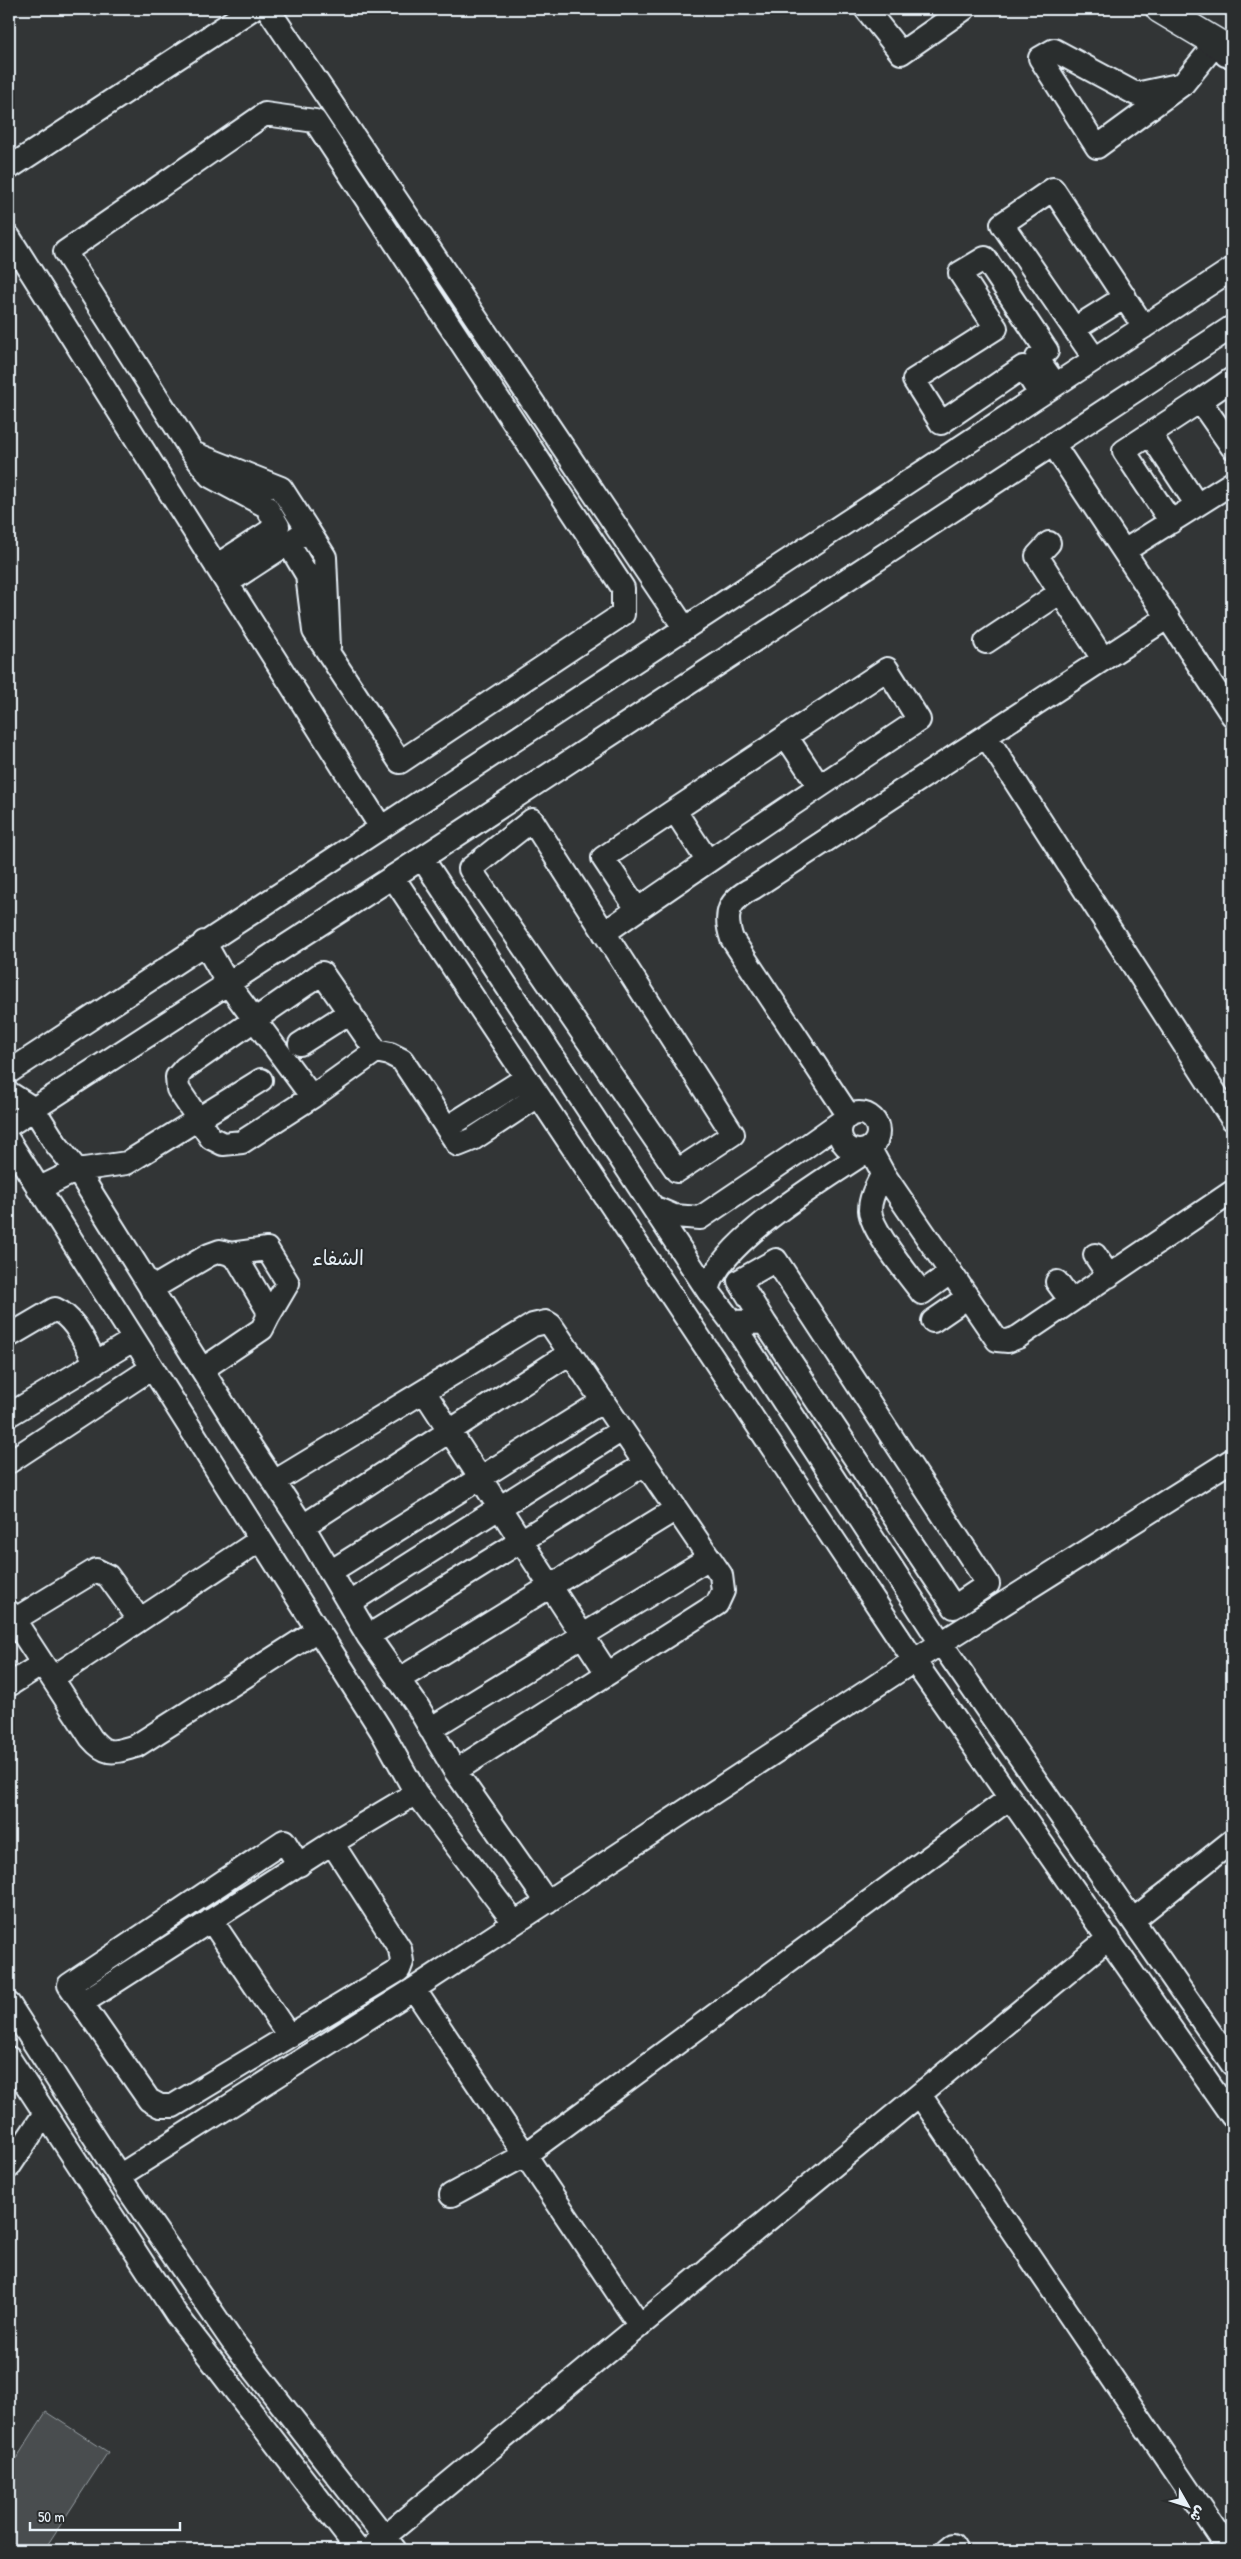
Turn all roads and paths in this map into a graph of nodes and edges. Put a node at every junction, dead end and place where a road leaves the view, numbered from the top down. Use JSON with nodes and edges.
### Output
{"nodes":[{"id":1,"x":252,"y":9,"type":"edge"},
{"id":2,"x":268,"y":9,"type":"edge"},
{"id":3,"x":866,"y":9,"type":"edge"},
{"id":4,"x":964,"y":9,"type":"edge"},
{"id":5,"x":1160,"y":9,"type":"edge"},
{"id":6,"x":1225,"y":47,"type":"edge"},
{"id":7,"x":1232,"y":64,"type":"edge"},
{"id":8,"x":1183,"y":84,"type":"junction"},
{"id":9,"x":9,"y":168,"type":"edge"},
{"id":10,"x":9,"y":238,"type":"edge"},
{"id":11,"x":1232,"y":269,"type":"edge"},
{"id":12,"x":1125,"y":297,"type":"junction"},
{"id":13,"x":1144,"y":327,"type":"junction"},
{"id":14,"x":1232,"y":327,"type":"edge"},
{"id":15,"x":1074,"y":329,"type":"junction"},
{"id":16,"x":1095,"y":359,"type":"junction"},
{"id":17,"x":1232,"y":379,"type":"edge"},
{"id":18,"x":1047,"y":389,"type":"junction"},
{"id":19,"x":1200,"y":401,"type":"junction"},
{"id":20,"x":1150,"y":434,"type":"junction"},
{"id":21,"x":1053,"y":444,"type":"junction"},
{"id":22,"x":1232,"y":448,"type":"edge"},
{"id":23,"x":192,"y":452,"type":"junction"},
{"id":24,"x":1232,"y":484,"type":"edge"},
{"id":25,"x":1197,"y":505,"type":"junction"},
{"id":26,"x":303,"y":522,"type":"junction"},
{"id":27,"x":1171,"y":522,"type":"junction"},
{"id":28,"x":283,"y":534,"type":"junction"},
{"id":29,"x":1049,"y":543,"type":"dead end"},
{"id":30,"x":1124,"y":551,"type":"junction"},
{"id":31,"x":221,"y":574,"type":"junction"},
{"id":32,"x":1061,"y":592,"type":"junction"},
{"id":33,"x":1168,"y":617,"type":"junction"},
{"id":34,"x":684,"y":627,"type":"junction"},
{"id":35,"x":986,"y":642,"type":"dead end"},
{"id":36,"x":330,"y":655,"type":"junction"},
{"id":37,"x":1103,"y":659,"type":"junction"},
{"id":38,"x":1232,"y":715,"type":"edge"},
{"id":39,"x":786,"y":736,"type":"junction"},
{"id":40,"x":986,"y":736,"type":"junction"},
{"id":41,"x":819,"y":786,"type":"junction"},
{"id":42,"x":675,"y":811,"type":"junction"},
{"id":43,"x":380,"y":826,"type":"junction"},
{"id":44,"x":422,"y":858,"type":"junction"},
{"id":45,"x":707,"y":860,"type":"junction"},
{"id":46,"x":393,"y":877,"type":"junction"},
{"id":47,"x":637,"y":909,"type":"junction"},
{"id":48,"x":604,"y":933,"type":"junction"},
{"id":49,"x":204,"y":942,"type":"junction"},
{"id":50,"x":228,"y":984,"type":"junction"},
{"id":51,"x":350,"y":1012,"type":"junction"},
{"id":52,"x":256,"y":1020,"type":"junction"},
{"id":53,"x":300,"y":1044,"type":"dead end"},
{"id":54,"x":376,"y":1051,"type":"junction"},
{"id":55,"x":561,"y":1068,"type":"junction"},
{"id":56,"x":606,"y":1068,"type":"junction"},
{"id":57,"x":11,"y":1076,"type":"edge"},
{"id":58,"x":261,"y":1080,"type":"dead end"},
{"id":59,"x":532,"y":1087,"type":"junction"},
{"id":60,"x":9,"y":1093,"type":"edge"},
{"id":61,"x":312,"y":1098,"type":"junction"},
{"id":62,"x":586,"y":1107,"type":"junction"},
{"id":63,"x":34,"y":1109,"type":"junction"},
{"id":64,"x":849,"y":1116,"type":"junction"},
{"id":65,"x":1232,"y":1119,"type":"edge"},
{"id":66,"x":198,"y":1120,"type":"junction"},
{"id":67,"x":9,"y":1125,"type":"edge"},
{"id":68,"x":9,"y":1141,"type":"edge"},
{"id":69,"x":870,"y":1149,"type":"junction"},
{"id":70,"x":77,"y":1170,"type":"junction"},
{"id":71,"x":883,"y":1173,"type":"junction"},
{"id":72,"x":38,"y":1189,"type":"junction"},
{"id":73,"x":1225,"y":1191,"type":"edge"},
{"id":74,"x":653,"y":1208,"type":"junction"},
{"id":75,"x":230,"y":1254,"type":"junction"},
{"id":76,"x":1096,"y":1255,"type":"dead end"},
{"id":77,"x":951,"y":1272,"type":"junction"},
{"id":78,"x":1109,"y":1276,"type":"junction"},
{"id":79,"x":1057,"y":1282,"type":"dead end"},
{"id":80,"x":151,"y":1289,"type":"junction"},
{"id":81,"x":708,"y":1291,"type":"junction"},
{"id":82,"x":968,"y":1297,"type":"junction"},
{"id":83,"x":1071,"y":1301,"type":"junction"},
{"id":84,"x":268,"y":1316,"type":"junction"},
{"id":85,"x":731,"y":1321,"type":"junction"},
{"id":86,"x":933,"y":1321,"type":"dead end"},
{"id":87,"x":765,"y":1323,"type":"junction"},
{"id":88,"x":9,"y":1336,"type":"edge"},
{"id":89,"x":133,"y":1340,"type":"junction"},
{"id":90,"x":570,"y":1353,"type":"junction"},
{"id":91,"x":96,"y":1363,"type":"junction"},
{"id":92,"x":152,"y":1368,"type":"junction"},
{"id":93,"x":203,"y":1369,"type":"junction"},
{"id":94,"x":425,"y":1393,"type":"junction"},
{"id":95,"x":603,"y":1401,"type":"junction"},
{"id":96,"x":9,"y":1415,"type":"edge"},
{"id":97,"x":449,"y":1430,"type":"junction"},
{"id":98,"x":622,"y":1430,"type":"junction"},
{"id":99,"x":1232,"y":1460,"type":"edge"},
{"id":100,"x":9,"y":1462,"type":"edge"},
{"id":101,"x":645,"y":1464,"type":"junction"},
{"id":102,"x":480,"y":1478,"type":"junction"},
{"id":103,"x":274,"y":1482,"type":"junction"},
{"id":104,"x":500,"y":1508,"type":"junction"},
{"id":105,"x":676,"y":1509,"type":"junction"},
{"id":106,"x":303,"y":1526,"type":"junction"},
{"id":107,"x":260,"y":1540,"type":"junction"},
{"id":108,"x":522,"y":1541,"type":"junction"},
{"id":109,"x":709,"y":1558,"type":"junction"},
{"id":110,"x":922,"y":1559,"type":"junction"},
{"id":111,"x":330,"y":1572,"type":"junction"},
{"id":112,"x":550,"y":1585,"type":"junction"},
{"id":113,"x":908,"y":1592,"type":"junction"},
{"id":114,"x":349,"y":1603,"type":"junction"},
{"id":115,"x":10,"y":1618,"type":"edge"},
{"id":116,"x":139,"y":1619,"type":"junction"},
{"id":117,"x":316,"y":1631,"type":"junction"},
{"id":118,"x":582,"y":1635,"type":"junction"},
{"id":119,"x":368,"y":1636,"type":"junction"},
{"id":120,"x":942,"y":1643,"type":"junction"},
{"id":121,"x":915,"y":1662,"type":"junction"},
{"id":122,"x":47,"y":1671,"type":"junction"},
{"id":123,"x":607,"y":1673,"type":"junction"},
{"id":124,"x":398,"y":1680,"type":"junction"},
{"id":125,"x":9,"y":1685,"type":"edge"},
{"id":126,"x":430,"y":1729,"type":"junction"},
{"id":127,"x":455,"y":1771,"type":"junction"},
{"id":128,"x":416,"y":1793,"type":"junction"},
{"id":129,"x":1010,"y":1798,"type":"junction"},
{"id":130,"x":1232,"y":1841,"type":"edge"},
{"id":131,"x":332,"y":1843,"type":"junction"},
{"id":132,"x":298,"y":1864,"type":"junction"},
{"id":133,"x":547,"y":1902,"type":"junction"},
{"id":134,"x":211,"y":1920,"type":"junction"},
{"id":135,"x":1133,"y":1920,"type":"junction"},
{"id":136,"x":514,"y":1922,"type":"junction"},
{"id":137,"x":1109,"y":1938,"type":"junction"},
{"id":138,"x":414,"y":1989,"type":"junction"},
{"id":139,"x":82,"y":2003,"type":"junction"},
{"id":140,"x":9,"y":2004,"type":"edge"},
{"id":141,"x":289,"y":2036,"type":"junction"},
{"id":142,"x":9,"y":2058,"type":"edge"},
{"id":143,"x":1232,"y":2064,"type":"edge"},
{"id":144,"x":920,"y":2095,"type":"junction"},
{"id":145,"x":45,"y":2113,"type":"junction"},
{"id":146,"x":1232,"y":2116,"type":"edge"},
{"id":147,"x":13,"y":2152,"type":"edge"},
{"id":148,"x":525,"y":2155,"type":"junction"},
{"id":149,"x":123,"y":2182,"type":"junction"},
{"id":150,"x":451,"y":2195,"type":"dead end"},
{"id":151,"x":103,"y":2202,"type":"junction"},
{"id":152,"x":640,"y":2326,"type":"junction"},
{"id":153,"x":389,"y":2542,"type":"edge"},
{"id":154,"x":358,"y":2550,"type":"edge"},
{"id":155,"x":368,"y":2550,"type":"edge"},
{"id":156,"x":947,"y":2550,"type":"edge"},
{"id":157,"x":956,"y":2550,"type":"edge"},
{"id":158,"x":1229,"y":2550,"type":"edge"}],
"edges":[{"from":1,"to":9,"type":"street"},
{"from":2,"to":34,"type":"street"},
{"from":3,"to":4,"type":"street"},
{"from":5,"to":6,"type":"main road"},
{"from":6,"to":7,"type":"street"},
{"from":6,"to":8,"type":"street"},
{"from":8,"to":8,"type":"street"},
{"from":10,"to":31,"type":"street"},
{"from":11,"to":13,"type":"street"},
{"from":12,"to":13,"type":"street"},
{"from":12,"to":15,"type":"street"},
{"from":12,"to":15,"type":"street"},
{"from":13,"to":16,"type":"street"},
{"from":14,"to":21,"type":"street"},
{"from":15,"to":16,"type":"street"},
{"from":16,"to":18,"type":"street"},
{"from":17,"to":19,"type":"street"},
{"from":18,"to":18,"type":"street"},
{"from":18,"to":34,"type":"street"},
{"from":19,"to":20,"type":"street"},
{"from":19,"to":22,"type":"street"},
{"from":20,"to":25,"type":"street"},
{"from":20,"to":27,"type":"street"},
{"from":21,"to":30,"type":"street"},
{"from":21,"to":44,"type":"street"},
{"from":23,"to":26,"type":"street"},
{"from":23,"to":28,"type":"street"},
{"from":23,"to":36,"type":"street"},
{"from":24,"to":25,"type":"street"},
{"from":25,"to":27,"type":"street"},
{"from":26,"to":28,"type":"street"},
{"from":26,"to":36,"type":"street"},
{"from":27,"to":30,"type":"street"},
{"from":28,"to":31,"type":"street"},
{"from":28,"to":36,"type":"street"},
{"from":29,"to":32,"type":"street"},
{"from":30,"to":33,"type":"street"},
{"from":31,"to":43,"type":"street"},
{"from":32,"to":35,"type":"street"},
{"from":32,"to":37,"type":"street"},
{"from":33,"to":37,"type":"street"},
{"from":33,"to":38,"type":"street"},
{"from":34,"to":43,"type":"street"},
{"from":37,"to":40,"type":"street"},
{"from":39,"to":41,"type":"street"},
{"from":39,"to":41,"type":"street"},
{"from":39,"to":42,"type":"street"},
{"from":40,"to":64,"type":"street"},
{"from":40,"to":65,"type":"street"},
{"from":41,"to":45,"type":"street"},
{"from":42,"to":45,"type":"street"},
{"from":42,"to":47,"type":"street"},
{"from":43,"to":49,"type":"street"},
{"from":44,"to":46,"type":"street"},
{"from":44,"to":55,"type":"street"},
{"from":45,"to":47,"type":"street"},
{"from":46,"to":50,"type":"street"},
{"from":46,"to":59,"type":"street"},
{"from":47,"to":48,"type":"street"},
{"from":48,"to":56,"type":"street"},
{"from":48,"to":56,"type":"street"},
{"from":49,"to":50,"type":"street"},
{"from":49,"to":57,"type":"street"},
{"from":50,"to":52,"type":"street"},
{"from":50,"to":63,"type":"street"},
{"from":51,"to":52,"type":"street"},
{"from":51,"to":53,"type":"street"},
{"from":51,"to":54,"type":"street"},
{"from":52,"to":61,"type":"street"},
{"from":52,"to":66,"type":"street"},
{"from":54,"to":59,"type":"street"},
{"from":54,"to":61,"type":"street"},
{"from":55,"to":59,"type":"street"},
{"from":55,"to":62,"type":"street"},
{"from":56,"to":62,"type":"street"},
{"from":58,"to":66,"type":"street"},
{"from":59,"to":121,"type":"street"},
{"from":60,"to":63,"type":"street"},
{"from":61,"to":66,"type":"street"},
{"from":62,"to":74,"type":"street"},
{"from":63,"to":67,"type":"street"},
{"from":63,"to":70,"type":"street"},
{"from":64,"to":69,"type":"street"},
{"from":64,"to":74,"type":"street"},
{"from":66,"to":70,"type":"street"},
{"from":68,"to":72,"type":"street"},
{"from":69,"to":71,"type":"street"},
{"from":69,"to":81,"type":"street"},
{"from":70,"to":72,"type":"street"},
{"from":70,"to":80,"type":"street"},
{"from":71,"to":77,"type":"street"},
{"from":71,"to":77,"type":"street"},
{"from":72,"to":89,"type":"street"},
{"from":73,"to":78,"type":"street"},
{"from":74,"to":81,"type":"street"},
{"from":75,"to":80,"type":"street"},
{"from":75,"to":84,"type":"street"},
{"from":75,"to":84,"type":"street"},
{"from":76,"to":78,"type":"street"},
{"from":77,"to":82,"type":"street"},
{"from":78,"to":83,"type":"street"},
{"from":79,"to":83,"type":"street"},
{"from":80,"to":93,"type":"street"},
{"from":81,"to":85,"type":"street"},
{"from":82,"to":83,"type":"street"},
{"from":82,"to":86,"type":"street"},
{"from":84,"to":93,"type":"street"},
{"from":85,"to":87,"type":"street"},
{"from":85,"to":113,"type":"street"},
{"from":87,"to":110,"type":"street"},
{"from":87,"to":110,"type":"street"},
{"from":88,"to":91,"type":"street"},
{"from":89,"to":91,"type":"street"},
{"from":89,"to":92,"type":"street"},
{"from":90,"to":94,"type":"street"},
{"from":90,"to":95,"type":"street"},
{"from":90,"to":97,"type":"street"},
{"from":91,"to":96,"type":"street"},
{"from":92,"to":100,"type":"street"},
{"from":92,"to":107,"type":"street"},
{"from":93,"to":103,"type":"street"},
{"from":94,"to":97,"type":"street"},
{"from":94,"to":103,"type":"street"},
{"from":95,"to":98,"type":"street"},
{"from":95,"to":102,"type":"street"},
{"from":97,"to":102,"type":"street"},
{"from":97,"to":106,"type":"street"},
{"from":98,"to":101,"type":"street"},
{"from":98,"to":104,"type":"street"},
{"from":99,"to":120,"type":"street"},
{"from":101,"to":105,"type":"street"},
{"from":101,"to":108,"type":"street"},
{"from":102,"to":104,"type":"street"},
{"from":102,"to":111,"type":"street"},
{"from":103,"to":106,"type":"street"},
{"from":104,"to":108,"type":"street"},
{"from":104,"to":114,"type":"street"},
{"from":105,"to":109,"type":"street"},
{"from":105,"to":112,"type":"street"},
{"from":106,"to":111,"type":"street"},
{"from":107,"to":116,"type":"street"},
{"from":107,"to":117,"type":"street"},
{"from":108,"to":112,"type":"street"},
{"from":108,"to":119,"type":"street"},
{"from":109,"to":118,"type":"street"},
{"from":109,"to":123,"type":"street"},
{"from":110,"to":113,"type":"street"},
{"from":111,"to":114,"type":"street"},
{"from":112,"to":118,"type":"street"},
{"from":112,"to":124,"type":"street"},
{"from":113,"to":120,"type":"street"},
{"from":114,"to":119,"type":"street"},
{"from":115,"to":116,"type":"street"},
{"from":115,"to":122,"type":"street"},
{"from":116,"to":122,"type":"street"},
{"from":117,"to":122,"type":"street"},
{"from":117,"to":128,"type":"street"},
{"from":118,"to":123,"type":"street"},
{"from":118,"to":126,"type":"street"},
{"from":119,"to":124,"type":"street"},
{"from":120,"to":121,"type":"street"},
{"from":120,"to":135,"type":"street"},
{"from":121,"to":129,"type":"street"},
{"from":121,"to":133,"type":"street"},
{"from":122,"to":125,"type":"street"},
{"from":123,"to":127,"type":"street"},
{"from":124,"to":126,"type":"street"},
{"from":126,"to":127,"type":"street"},
{"from":127,"to":133,"type":"street"},
{"from":128,"to":131,"type":"street"},
{"from":128,"to":136,"type":"street"},
{"from":129,"to":137,"type":"street"},
{"from":129,"to":148,"type":"street"},
{"from":130,"to":135,"type":"street"},
{"from":131,"to":132,"type":"street"},
{"from":131,"to":141,"type":"street"},
{"from":132,"to":134,"type":"street"},
{"from":132,"to":139,"type":"street"},
{"from":133,"to":136,"type":"street"},
{"from":134,"to":139,"type":"street"},
{"from":134,"to":141,"type":"street"},
{"from":135,"to":143,"type":"street"},
{"from":136,"to":138,"type":"street"},
{"from":137,"to":144,"type":"street"},
{"from":137,"to":146,"type":"street"},
{"from":138,"to":148,"type":"street"},
{"from":138,"to":149,"type":"street"},
{"from":139,"to":141,"type":"street"},
{"from":140,"to":149,"type":"street"},
{"from":142,"to":145,"type":"street"},
{"from":144,"to":152,"type":"street"},
{"from":144,"to":158,"type":"street"},
{"from":145,"to":147,"type":"street"},
{"from":145,"to":151,"type":"street"},
{"from":148,"to":150,"type":"street"},
{"from":148,"to":152,"type":"street"},
{"from":149,"to":151,"type":"street"},
{"from":149,"to":153,"type":"street"},
{"from":151,"to":154,"type":"street"},
{"from":152,"to":153,"type":"street"},
{"from":153,"to":155,"type":"street"},
{"from":156,"to":157,"type":"street"}]}
